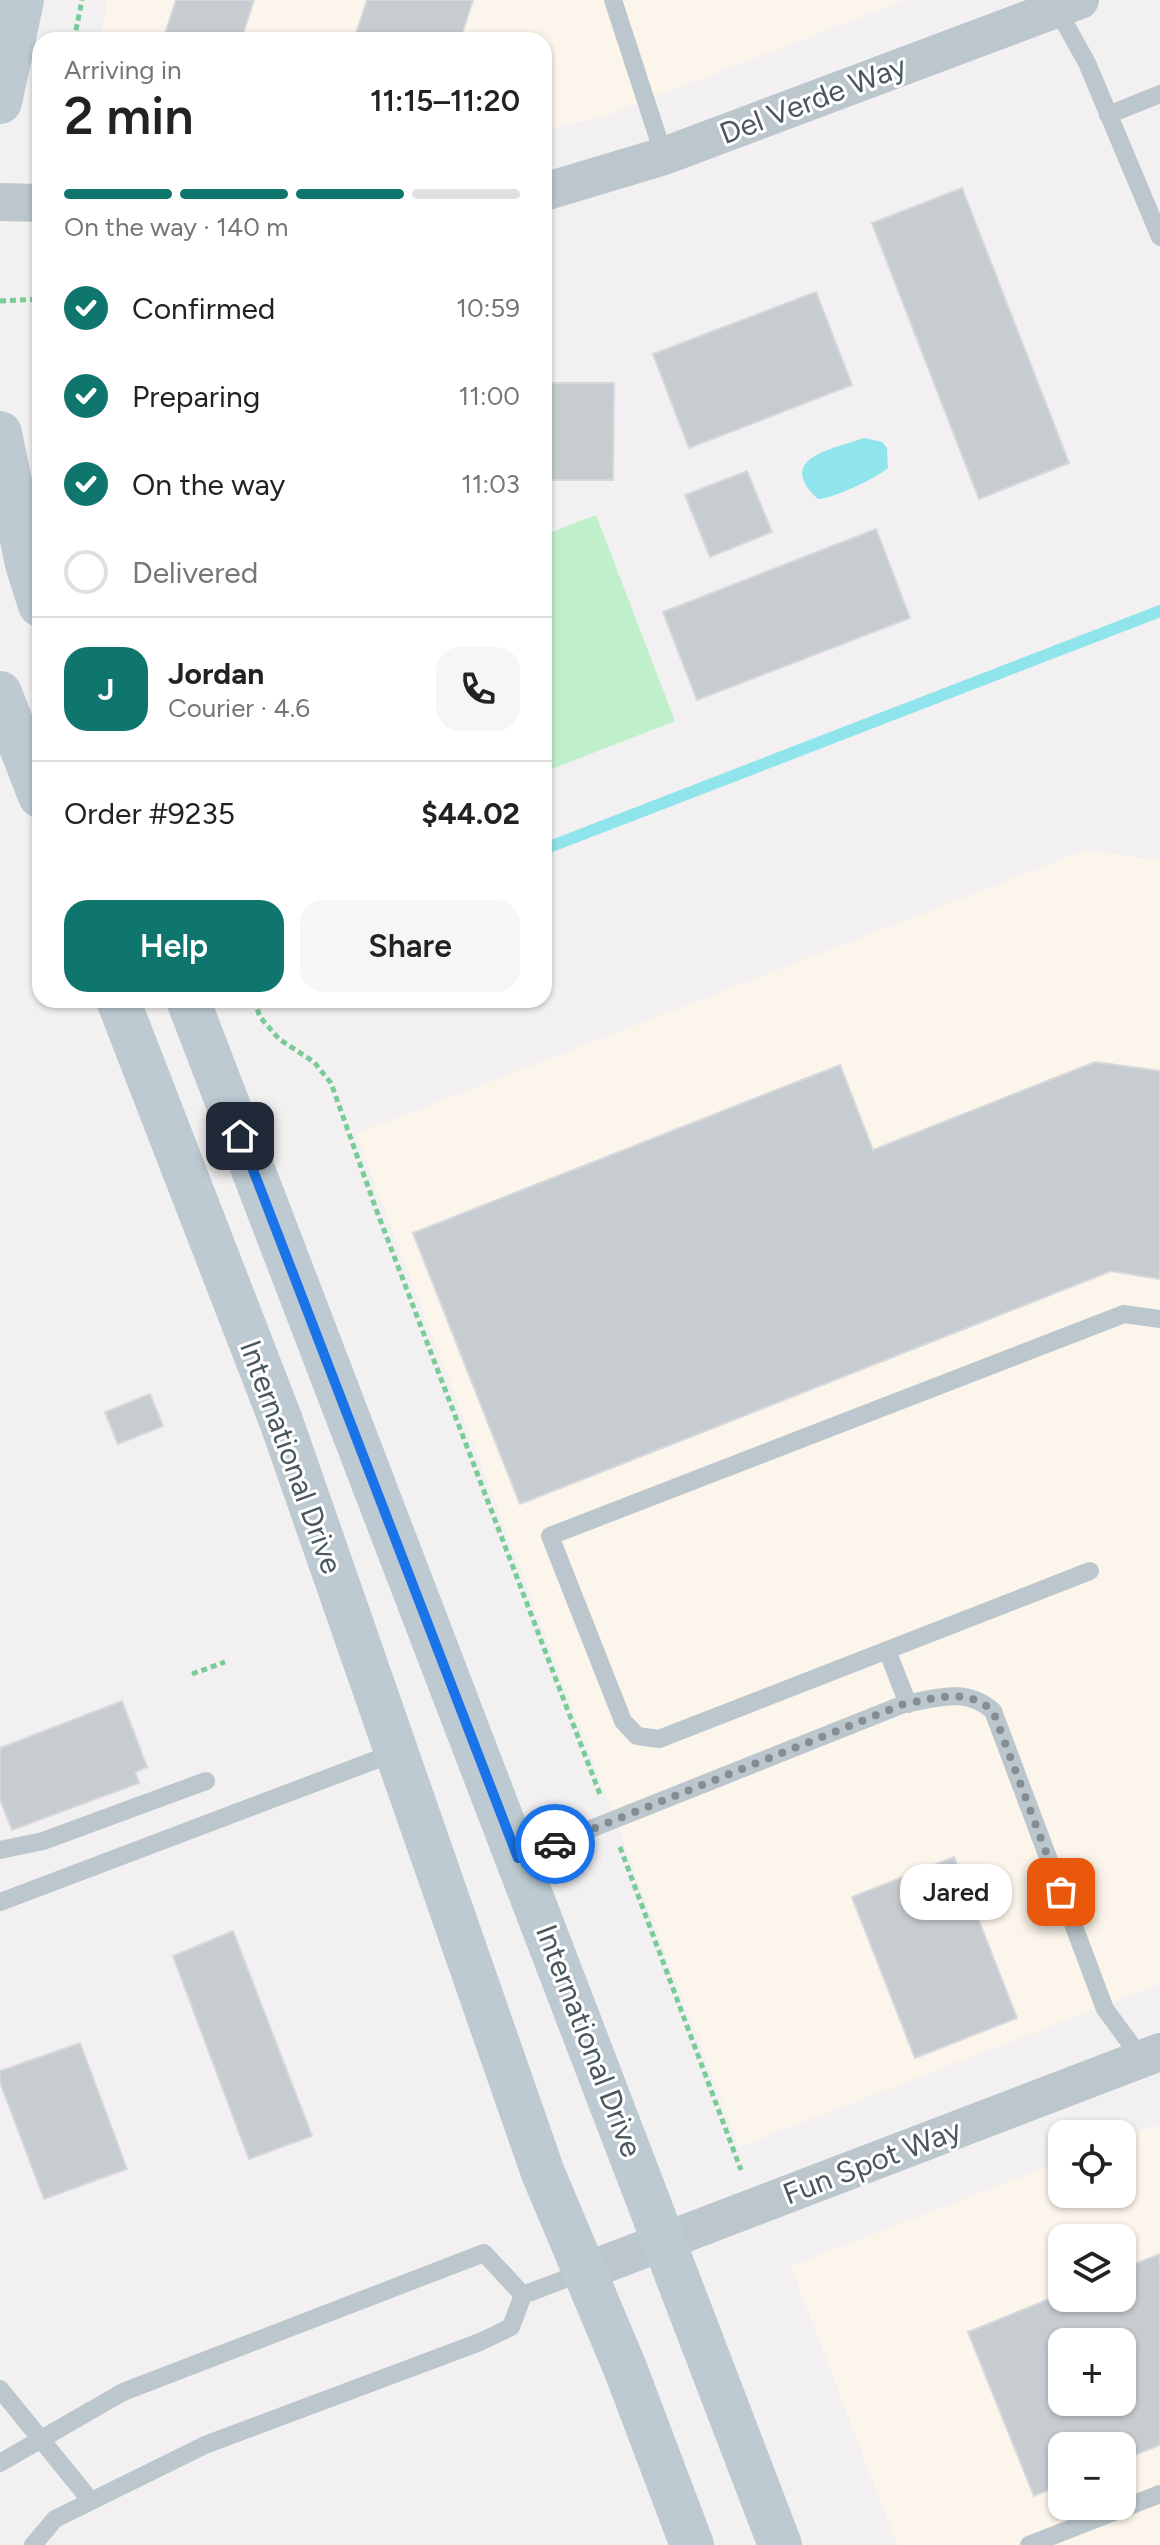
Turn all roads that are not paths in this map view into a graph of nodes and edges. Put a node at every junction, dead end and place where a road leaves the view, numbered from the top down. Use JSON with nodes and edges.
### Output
{"nodes":[{"id":1,"x":22,"y":0,"type":"edge"},
{"id":2,"x":613,"y":0,"type":"edge"},
{"id":3,"x":1069,"y":4,"type":"edge"},
{"id":4,"x":1160,"y":94,"type":"edge"},
{"id":5,"x":0,"y":102,"type":"edge"},
{"id":6,"x":1108,"y":115,"type":"junction"},
{"id":7,"x":664,"y":156,"type":"junction"},
{"id":8,"x":552,"y":190,"type":"edge"},
{"id":9,"x":0,"y":202,"type":"edge"},
{"id":10,"x":32,"y":203,"type":"edge"},
{"id":11,"x":1160,"y":237,"type":"edge"},
{"id":12,"x":0,"y":433,"type":"edge"},
{"id":13,"x":32,"y":580,"type":"edge"},
{"id":14,"x":0,"y":693,"type":"edge"},
{"id":15,"x":32,"y":775,"type":"edge"},
{"id":16,"x":121,"y":1008,"type":"edge"},
{"id":17,"x":191,"y":1008,"type":"edge"},
{"id":18,"x":1160,"y":1319,"type":"edge"},
{"id":19,"x":1090,"y":1571,"type":"dead end"},
{"id":20,"x":887,"y":1650,"type":"junction"},
{"id":21,"x":908,"y":1704,"type":"junction"},
{"id":22,"x":394,"y":1753,"type":"junction"},
{"id":23,"x":206,"y":1781,"type":"dead end"},
{"id":24,"x":0,"y":1850,"type":"edge"},
{"id":25,"x":518,"y":1858,"type":"junction"},
{"id":26,"x":0,"y":1902,"type":"edge"},
{"id":27,"x":1150,"y":2055,"type":"edge"},
{"id":28,"x":665,"y":2242,"type":"junction"},
{"id":29,"x":584,"y":2272,"type":"junction"},
{"id":30,"x":523,"y":2295,"type":"junction"},
{"id":31,"x":0,"y":2389,"type":"edge"},
{"id":32,"x":41,"y":2439,"type":"junction"},
{"id":33,"x":0,"y":2463,"type":"edge"},
{"id":34,"x":1160,"y":2494,"type":"edge"},
{"id":35,"x":91,"y":2501,"type":"junction"},
{"id":36,"x":33,"y":2545,"type":"edge"},
{"id":37,"x":692,"y":2545,"type":"edge"},
{"id":38,"x":780,"y":2545,"type":"edge"},
{"id":39,"x":1029,"y":2545,"type":"edge"}],
"edges":[{"from":1,"to":5,"type":"street"},
{"from":2,"to":7,"type":"lane"},
{"from":3,"to":6,"type":"lane"},
{"from":3,"to":7,"type":"street","name":"Del Verde Way"},
{"from":4,"to":6,"type":"lane"},
{"from":6,"to":11,"type":"lane"},
{"from":7,"to":8,"type":"street","name":"Del Verde Way"},
{"from":9,"to":10,"type":"street"},
{"from":12,"to":13,"type":"street"},
{"from":14,"to":15,"type":"street"},
{"from":16,"to":22,"type":"street","name":"International Drive"},
{"from":17,"to":25,"type":"street","name":"International Drive"},
{"from":18,"to":20,"type":"lane"},
{"from":19,"to":20,"type":"lane"},
{"from":20,"to":21,"type":"lane"},
{"from":21,"to":25,"type":"lane"},
{"from":21,"to":27,"type":"lane"},
{"from":22,"to":26,"type":"lane"},
{"from":22,"to":29,"type":"street","name":"International Drive"},
{"from":23,"to":24,"type":"lane"},
{"from":25,"to":28,"type":"street","name":"International Drive"},
{"from":27,"to":28,"type":"street","name":"Fun Spot Way"},
{"from":28,"to":29,"type":"street","name":"Fun Spot Way"},
{"from":28,"to":38,"type":"street","name":"International Drive"},
{"from":29,"to":30,"type":"lane"},
{"from":29,"to":37,"type":"street","name":"International Drive"},
{"from":30,"to":32,"type":"lane"},
{"from":30,"to":35,"type":"lane"},
{"from":31,"to":32,"type":"lane"},
{"from":32,"to":33,"type":"lane"},
{"from":32,"to":35,"type":"lane"},
{"from":34,"to":39,"type":"lane"},
{"from":35,"to":36,"type":"lane"}]}
